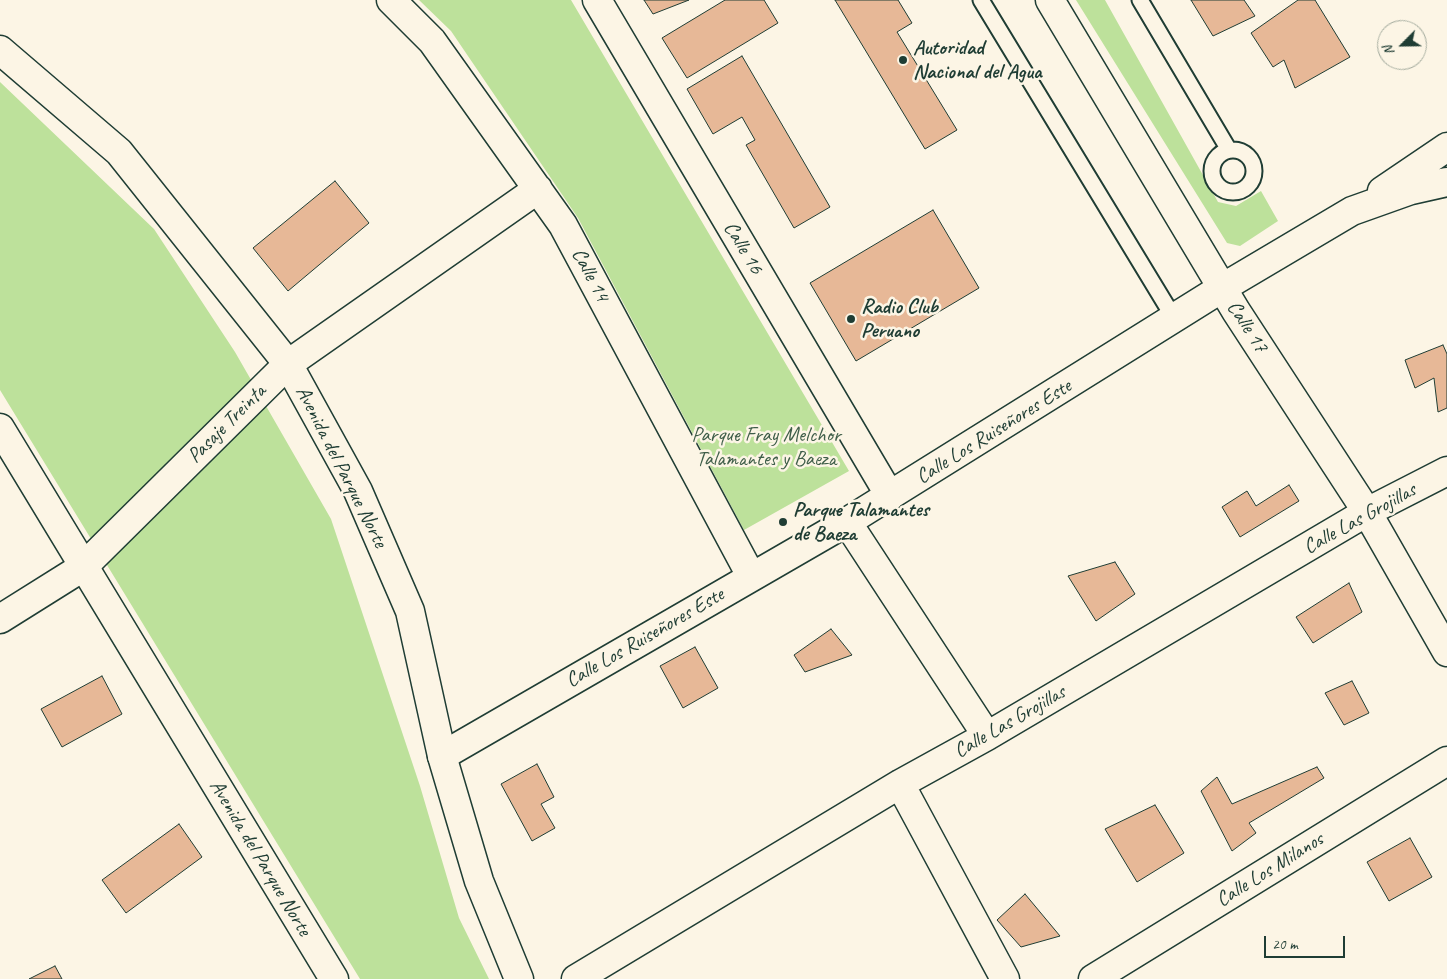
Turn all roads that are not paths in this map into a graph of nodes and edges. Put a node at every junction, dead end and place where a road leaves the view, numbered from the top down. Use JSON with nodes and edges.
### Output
{"nodes":[{"id":1,"x":391,"y":0,"type":"edge"},
{"id":2,"x":597,"y":0,"type":"edge"},
{"id":3,"x":981,"y":0,"type":"edge"},
{"id":4,"x":1050,"y":0,"type":"edge"},
{"id":5,"x":1140,"y":0,"type":"edge"},
{"id":6,"x":0,"y":50,"type":"edge"},
{"id":7,"x":1447,"y":147,"type":"edge"},
{"id":8,"x":1229,"y":150,"type":"dead end"},
{"id":9,"x":1447,"y":182,"type":"edge"},
{"id":10,"x":538,"y":189,"type":"junction"},
{"id":11,"x":1352,"y":211,"type":"junction"},
{"id":12,"x":1222,"y":288,"type":"junction"},
{"id":13,"x":1174,"y":318,"type":"junction"},
{"id":14,"x":288,"y":364,"type":"junction"},
{"id":15,"x":0,"y":428,"type":"edge"},
{"id":16,"x":1447,"y":471,"type":"edge"},
{"id":17,"x":890,"y":496,"type":"junction"},
{"id":18,"x":1367,"y":512,"type":"junction"},
{"id":19,"x":847,"y":522,"type":"junction"},
{"id":20,"x":83,"y":567,"type":"junction"},
{"id":21,"x":751,"y":576,"type":"junction"},
{"id":22,"x":0,"y":619,"type":"edge"},
{"id":23,"x":1447,"y":652,"type":"edge"},
{"id":24,"x":987,"y":736,"type":"junction"},
{"id":25,"x":442,"y":756,"type":"junction"},
{"id":26,"x":1447,"y":761,"type":"edge"},
{"id":27,"x":900,"y":784,"type":"junction"},
{"id":28,"x":1103,"y":976,"type":"edge"},
{"id":29,"x":334,"y":979,"type":"edge"},
{"id":30,"x":519,"y":979,"type":"edge"},
{"id":31,"x":576,"y":979,"type":"edge"},
{"id":32,"x":1005,"y":979,"type":"edge"}],
"edges":[{"from":1,"to":10,"type":"street","name":"Calle 14"},
{"from":2,"to":17,"type":"street","name":"Calle 16"},
{"from":3,"to":13,"type":"lane"},
{"from":4,"to":12,"type":"street","name":"Calle 17"},
{"from":5,"to":8,"type":"lane"},
{"from":6,"to":14,"type":"street","name":"Avenida del Parque Norte"},
{"from":7,"to":11,"type":"street"},
{"from":9,"to":11,"type":"street","name":"Calle Los Ruiseñores Este"},
{"from":10,"to":14,"type":"street","name":"Pasaje Treinta"},
{"from":10,"to":21,"type":"street","name":"Calle 14"},
{"from":11,"to":12,"type":"street","name":"Calle Los Ruiseñores Este"},
{"from":12,"to":13,"type":"street","name":"Calle Los Ruiseñores Este"},
{"from":12,"to":18,"type":"street","name":"Calle 17"},
{"from":13,"to":17,"type":"street","name":"Calle Los Ruiseñores Este"},
{"from":14,"to":20,"type":"street","name":"Pasaje Treinta"},
{"from":14,"to":25,"type":"street","name":"Avenida del Parque Norte"},
{"from":15,"to":20,"type":"street","name":"Avenida del Parque Norte"},
{"from":16,"to":18,"type":"street","name":"Calle Las Grojillas"},
{"from":17,"to":19,"type":"street","name":"Calle Los Ruiseñores Este"},
{"from":18,"to":23,"type":"street","name":"Calle 17"},
{"from":18,"to":24,"type":"street","name":"Calle Las Grojillas"},
{"from":19,"to":21,"type":"street","name":"Calle Los Ruiseñores Este"},
{"from":19,"to":24,"type":"street"},
{"from":20,"to":22,"type":"street","name":"Pasaje Treinta"},
{"from":20,"to":29,"type":"street","name":"Avenida del Parque Norte"},
{"from":21,"to":25,"type":"street","name":"Calle Los Ruiseñores Este"},
{"from":24,"to":27,"type":"street","name":"Calle Las Grojillas"},
{"from":25,"to":30,"type":"street","name":"Avenida del Parque Norte"},
{"from":26,"to":28,"type":"street","name":"Calle Los Milanos"},
{"from":27,"to":31,"type":"street","name":"Calle Las Grojillas"},
{"from":27,"to":32,"type":"street"}]}
